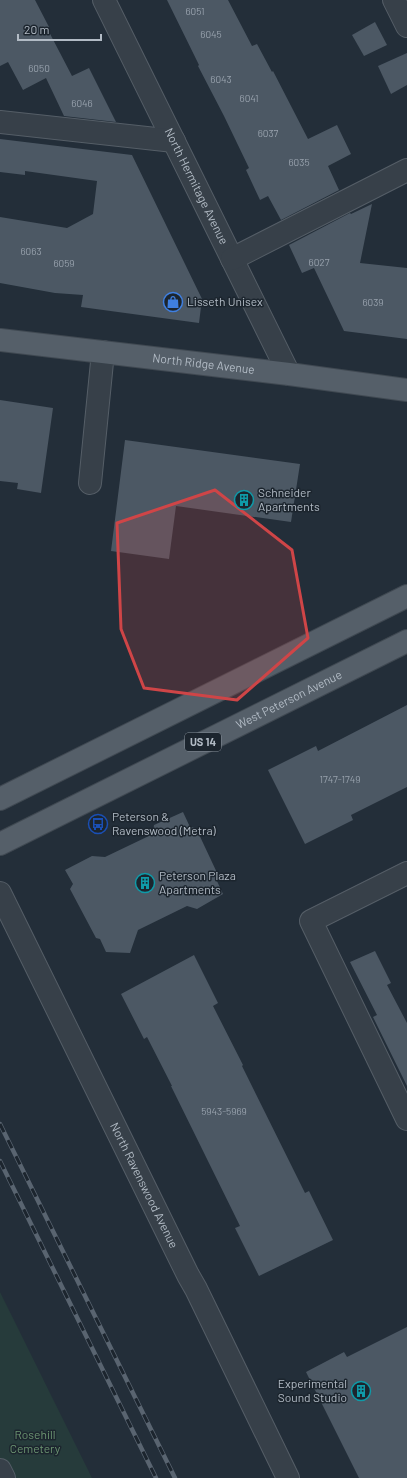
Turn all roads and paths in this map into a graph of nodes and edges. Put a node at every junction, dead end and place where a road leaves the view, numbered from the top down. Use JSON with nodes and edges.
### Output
{"nodes":[{"id":1,"x":104,"y":0,"type":"edge"},
{"id":2,"x":394,"y":0,"type":"edge"},
{"id":3,"x":407,"y":26,"type":"edge"},
{"id":4,"x":0,"y":122,"type":"edge"},
{"id":5,"x":174,"y":141,"type":"junction"},
{"id":6,"x":407,"y":170,"type":"edge"},
{"id":7,"x":232,"y":259,"type":"junction"},
{"id":8,"x":0,"y":340,"type":"edge"},
{"id":9,"x":103,"y":352,"type":"junction"},
{"id":10,"x":289,"y":374,"type":"junction"},
{"id":11,"x":407,"y":390,"type":"edge"},
{"id":12,"x":90,"y":484,"type":"dead end"},
{"id":13,"x":407,"y":596,"type":"edge"},
{"id":14,"x":407,"y":641,"type":"edge"},
{"id":15,"x":0,"y":799,"type":"edge"},
{"id":16,"x":0,"y":844,"type":"edge"},
{"id":17,"x":407,"y":873,"type":"edge"},
{"id":18,"x":0,"y":893,"type":"edge"},
{"id":19,"x":407,"y":1119,"type":"edge"},
{"id":20,"x":0,"y":1470,"type":"edge"},
{"id":21,"x":4,"y":1478,"type":"edge"},
{"id":22,"x":288,"y":1478,"type":"edge"}],
"edges":[{"from":1,"to":5,"type":"street","name":"North Hermitage Avenue"},
{"from":2,"to":3,"type":"street"},
{"from":4,"to":5,"type":"street"},
{"from":5,"to":7,"type":"street","name":"North Hermitage Avenue"},
{"from":6,"to":7,"type":"street"},
{"from":7,"to":10,"type":"street","name":"North Hermitage Avenue"},
{"from":8,"to":9,"type":"main road","name":"North Ridge Avenue"},
{"from":9,"to":10,"type":"main road","name":"North Ridge Avenue"},
{"from":9,"to":12,"type":"street"},
{"from":10,"to":11,"type":"main road","name":"North Ridge Avenue"},
{"from":13,"to":15,"type":"main road"},
{"from":14,"to":16,"type":"main road","name":"West Peterson Avenue","number":"US 14"},
{"from":17,"to":19,"type":"street"},
{"from":18,"to":22,"type":"street","name":"North Ravenswood Avenue"},
{"from":20,"to":21,"type":"street"}]}
